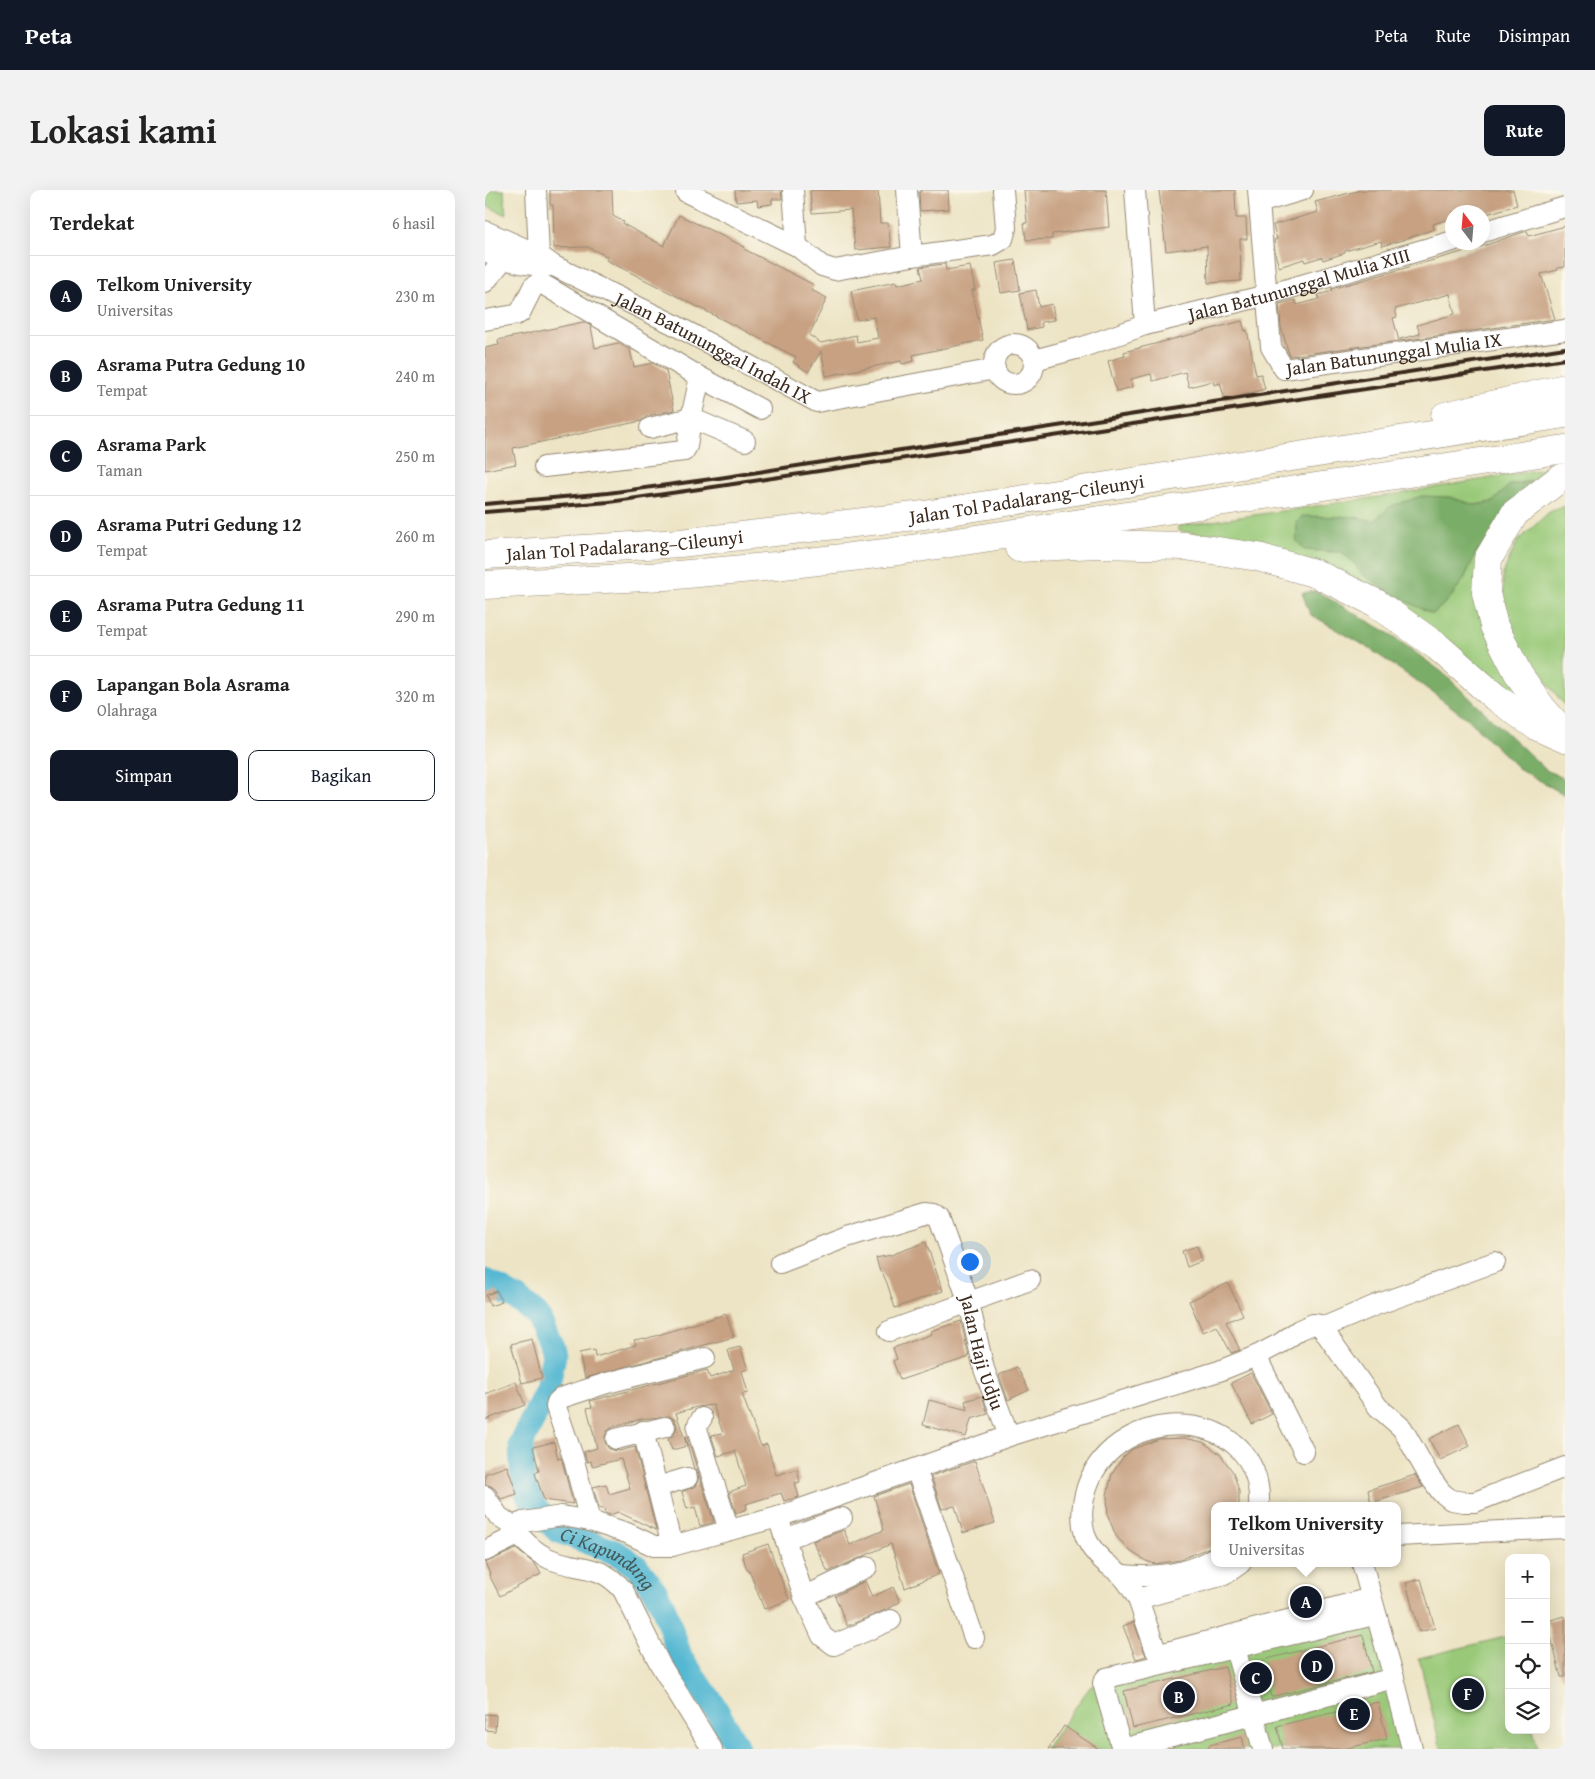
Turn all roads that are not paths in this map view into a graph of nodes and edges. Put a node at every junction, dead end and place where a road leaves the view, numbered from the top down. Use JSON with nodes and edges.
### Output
{"nodes":[{"id":1,"x":522,"y":190,"type":"edge"},
{"id":2,"x":536,"y":190,"type":"edge"},
{"id":3,"x":685,"y":190,"type":"edge"},
{"id":4,"x":793,"y":190,"type":"edge"},
{"id":5,"x":907,"y":190,"type":"edge"},
{"id":6,"x":1003,"y":190,"type":"edge"},
{"id":7,"x":1135,"y":190,"type":"edge"},
{"id":8,"x":1303,"y":190,"type":"edge"},
{"id":9,"x":1259,"y":196,"type":"edge"},
{"id":10,"x":1565,"y":207,"type":"edge"},
{"id":11,"x":1490,"y":230,"type":"edge"},
{"id":12,"x":485,"y":231,"type":"edge"},
{"id":13,"x":1445,"y":243,"type":"edge"},
{"id":14,"x":797,"y":246,"type":"junction"},
{"id":15,"x":485,"y":251,"type":"edge"},
{"id":16,"x":912,"y":256,"type":"junction"},
{"id":17,"x":528,"y":258,"type":"junction"},
{"id":18,"x":485,"y":282,"type":"edge"},
{"id":19,"x":1267,"y":295,"type":"junction"},
{"id":20,"x":485,"y":308,"type":"edge"},
{"id":21,"x":485,"y":319,"type":"edge"},
{"id":22,"x":671,"y":323,"type":"junction"},
{"id":23,"x":1145,"y":325,"type":"junction"},
{"id":24,"x":1565,"y":330,"type":"edge"},
{"id":25,"x":703,"y":341,"type":"junction"},
{"id":26,"x":656,"y":350,"type":"junction"},
{"id":27,"x":1034,"y":360,"type":"junction"},
{"id":28,"x":995,"y":369,"type":"junction"},
{"id":29,"x":693,"y":372,"type":"junction"},
{"id":30,"x":1565,"y":388,"type":"edge"},
{"id":31,"x":760,"y":409,"type":"dead end"},
{"id":32,"x":1565,"y":414,"type":"edge"},
{"id":33,"x":691,"y":418,"type":"junction"},
{"id":34,"x":650,"y":428,"type":"dead end"},
{"id":35,"x":745,"y":441,"type":"dead end"},
{"id":36,"x":1565,"y":449,"type":"edge"},
{"id":37,"x":1304,"y":454,"type":"junction"},
{"id":38,"x":544,"y":467,"type":"dead end"},
{"id":39,"x":1565,"y":477,"type":"edge"},
{"id":40,"x":885,"y":553,"type":"junction"},
{"id":41,"x":485,"y":555,"type":"edge"},
{"id":42,"x":485,"y":585,"type":"edge"},
{"id":43,"x":1565,"y":734,"type":"edge"},
{"id":44,"x":1565,"y":739,"type":"edge"},
{"id":45,"x":1495,"y":1262,"type":"dead end"},
{"id":46,"x":780,"y":1263,"type":"dead end"},
{"id":47,"x":1029,"y":1280,"type":"dead end"},
{"id":48,"x":969,"y":1303,"type":"junction"},
{"id":49,"x":1322,"y":1328,"type":"junction"},
{"id":50,"x":889,"y":1332,"type":"dead end"},
{"id":51,"x":1256,"y":1356,"type":"junction"},
{"id":52,"x":705,"y":1358,"type":"dead end"},
{"id":53,"x":702,"y":1418,"type":"dead end"},
{"id":54,"x":665,"y":1427,"type":"dead end"},
{"id":55,"x":643,"y":1431,"type":"junction"},
{"id":56,"x":1009,"y":1436,"type":"junction"},
{"id":57,"x":616,"y":1439,"type":"dead end"},
{"id":58,"x":1304,"y":1452,"type":"dead end"},
{"id":59,"x":1565,"y":1467,"type":"edge"},
{"id":60,"x":916,"y":1469,"type":"junction"},
{"id":61,"x":687,"y":1478,"type":"dead end"},
{"id":62,"x":657,"y":1486,"type":"junction"},
{"id":63,"x":485,"y":1496,"type":"edge"},
{"id":64,"x":1259,"y":1502,"type":"edge"},
{"id":65,"x":778,"y":1517,"type":"junction"},
{"id":66,"x":842,"y":1518,"type":"dead end"},
{"id":67,"x":590,"y":1522,"type":"junction"},
{"id":68,"x":518,"y":1528,"type":"junction"},
{"id":69,"x":1565,"y":1528,"type":"edge"},
{"id":70,"x":729,"y":1530,"type":"junction"},
{"id":71,"x":1401,"y":1536,"type":"edge"},
{"id":72,"x":785,"y":1539,"type":"junction"},
{"id":73,"x":672,"y":1546,"type":"junction"},
{"id":74,"x":485,"y":1551,"type":"edge"},
{"id":75,"x":1211,"y":1559,"type":"edge"},
{"id":76,"x":867,"y":1567,"type":"dead end"},
{"id":77,"x":1236,"y":1567,"type":"edge"},
{"id":78,"x":1363,"y":1567,"type":"edge"},
{"id":79,"x":1123,"y":1575,"type":"junction"},
{"id":80,"x":804,"y":1597,"type":"junction"},
{"id":81,"x":1138,"y":1599,"type":"junction"},
{"id":82,"x":1371,"y":1608,"type":"junction"},
{"id":83,"x":891,"y":1620,"type":"dead end"},
{"id":84,"x":974,"y":1638,"type":"dead end"},
{"id":85,"x":1235,"y":1648,"type":"junction"},
{"id":86,"x":1394,"y":1678,"type":"junction"},
{"id":87,"x":1259,"y":1714,"type":"junction"},
{"id":88,"x":712,"y":1749,"type":"edge"},
{"id":89,"x":1122,"y":1749,"type":"edge"},
{"id":90,"x":1263,"y":1749,"type":"edge"},
{"id":91,"x":1412,"y":1749,"type":"edge"}],
"edges":[{"from":1,"to":17,"type":"street"},
{"from":2,"to":17,"type":"street"},
{"from":3,"to":14,"type":"street"},
{"from":4,"to":14,"type":"street"},
{"from":5,"to":16,"type":"street"},
{"from":6,"to":16,"type":"street"},
{"from":7,"to":23,"type":"street"},
{"from":8,"to":9,"type":"street"},
{"from":9,"to":19,"type":"street","name":"Jalan Batununggal Mulia IX"},
{"from":10,"to":11,"type":"street"},
{"from":12,"to":17,"type":"street","name":"Jalan Batununggal Indah IX"},
{"from":13,"to":19,"type":"street","name":"Jalan Batununggal Mulia XIII"},
{"from":14,"to":16,"type":"street"},
{"from":15,"to":17,"type":"street","name":"Jalan Batununggal Indah IX"},
{"from":17,"to":18,"type":"street"},
{"from":17,"to":22,"type":"street","name":"Jalan Batununggal Indah IX"},
{"from":19,"to":23,"type":"street","name":"Jalan Batununggal Mulia XIII"},
{"from":19,"to":24,"type":"street","name":"Jalan Batununggal Mulia IX"},
{"from":20,"to":21,"type":"street"},
{"from":21,"to":26,"type":"street"},
{"from":22,"to":25,"type":"street","name":"Jalan Batununggal Indah IX"},
{"from":22,"to":26,"type":"street"},
{"from":23,"to":27,"type":"street"},
{"from":25,"to":28,"type":"street","name":"Jalan Batununggal Indah IX"},
{"from":25,"to":29,"type":"street"},
{"from":26,"to":29,"type":"street"},
{"from":27,"to":28,"type":"street"},
{"from":27,"to":28,"type":"street"},
{"from":29,"to":31,"type":"street"},
{"from":29,"to":33,"type":"street"},
{"from":30,"to":37,"type":"highway"},
{"from":32,"to":37,"type":"highway","name":"Jalan Tol Padalarang–Cileunyi"},
{"from":33,"to":34,"type":"street"},
{"from":33,"to":35,"type":"street"},
{"from":33,"to":38,"type":"street"},
{"from":36,"to":40,"type":"highway","name":"Jalan Tol Padalarang–Cileunyi"},
{"from":37,"to":41,"type":"highway","name":"Jalan Tol Padalarang–Cileunyi"},
{"from":39,"to":43,"type":"highway"},
{"from":40,"to":42,"type":"highway","name":"Jalan Tol Padalarang–Cileunyi"},
{"from":40,"to":44,"type":"highway"},
{"from":45,"to":49,"type":"street"},
{"from":46,"to":48,"type":"street","name":"Jalan Haji Udju"},
{"from":47,"to":48,"type":"street"},
{"from":48,"to":50,"type":"street"},
{"from":48,"to":56,"type":"street","name":"Jalan Haji Udju"},
{"from":49,"to":51,"type":"street"},
{"from":49,"to":59,"type":"street"},
{"from":51,"to":56,"type":"street"},
{"from":51,"to":58,"type":"street"},
{"from":52,"to":67,"type":"street"},
{"from":53,"to":70,"type":"street"},
{"from":54,"to":55,"type":"street"},
{"from":55,"to":57,"type":"street"},
{"from":55,"to":62,"type":"street"},
{"from":56,"to":60,"type":"street"},
{"from":60,"to":65,"type":"street"},
{"from":60,"to":84,"type":"street"},
{"from":61,"to":62,"type":"street"},
{"from":62,"to":73,"type":"street"},
{"from":63,"to":68,"type":"street"},
{"from":64,"to":79,"type":"street"},
{"from":65,"to":70,"type":"street"},
{"from":65,"to":72,"type":"street"},
{"from":66,"to":72,"type":"street"},
{"from":67,"to":68,"type":"street"},
{"from":67,"to":73,"type":"street"},
{"from":68,"to":74,"type":"street"},
{"from":68,"to":88,"type":"street"},
{"from":69,"to":71,"type":"street"},
{"from":70,"to":73,"type":"street"},
{"from":72,"to":80,"type":"street"},
{"from":75,"to":79,"type":"street"},
{"from":76,"to":80,"type":"street"},
{"from":77,"to":81,"type":"street"},
{"from":78,"to":82,"type":"street"},
{"from":79,"to":81,"type":"street"},
{"from":80,"to":83,"type":"street"},
{"from":81,"to":82,"type":"street"},
{"from":82,"to":85,"type":"street"},
{"from":82,"to":86,"type":"street"},
{"from":85,"to":87,"type":"street"},
{"from":85,"to":89,"type":"street"},
{"from":86,"to":87,"type":"street"},
{"from":86,"to":91,"type":"street"},
{"from":87,"to":89,"type":"street"},
{"from":87,"to":90,"type":"street"}]}
